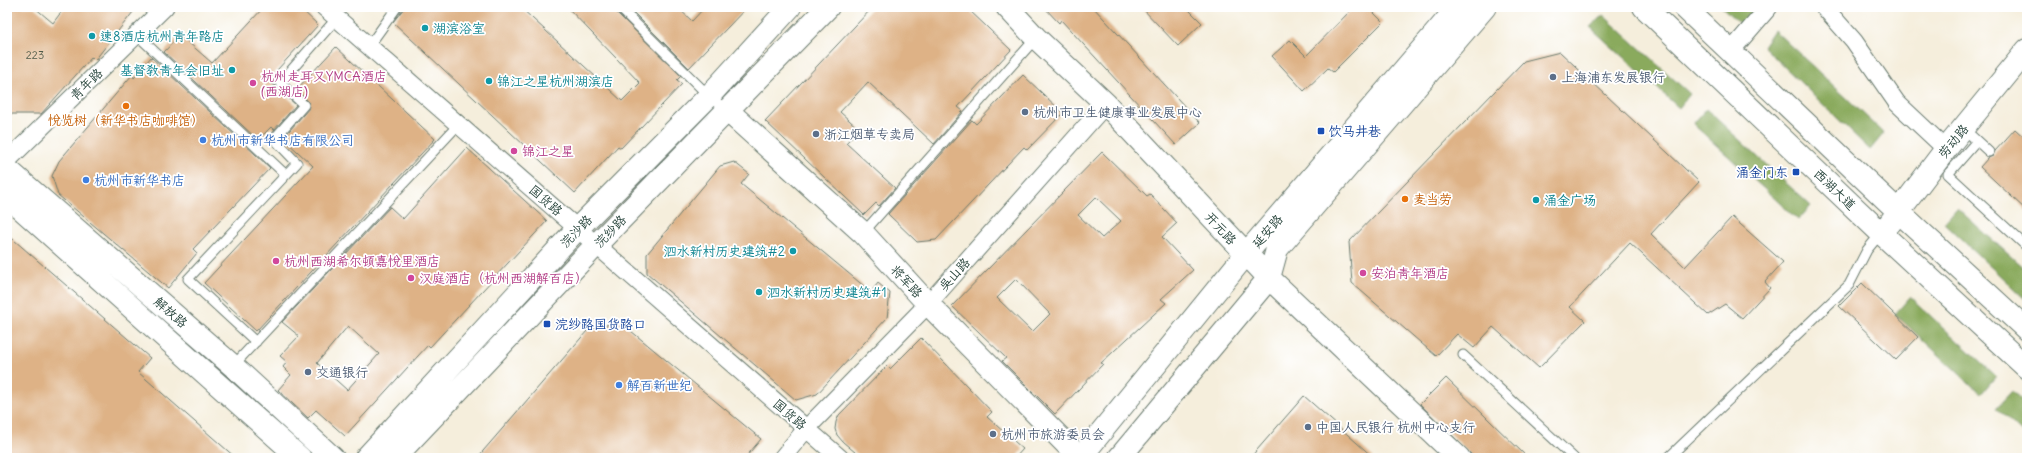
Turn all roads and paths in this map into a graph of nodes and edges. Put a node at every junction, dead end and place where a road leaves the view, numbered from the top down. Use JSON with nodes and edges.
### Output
{"nodes":[{"id":1,"x":166,"y":7,"type":"edge"},
{"id":2,"x":324,"y":7,"type":"edge"},
{"id":3,"x":397,"y":7,"type":"edge"},
{"id":4,"x":618,"y":7,"type":"edge"},
{"id":5,"x":790,"y":7,"type":"edge"},
{"id":6,"x":828,"y":7,"type":"edge"},
{"id":7,"x":1007,"y":7,"type":"edge"},
{"id":8,"x":1458,"y":7,"type":"edge"},
{"id":9,"x":1485,"y":7,"type":"edge"},
{"id":10,"x":1644,"y":7,"type":"edge"},
{"id":11,"x":1684,"y":7,"type":"edge"},
{"id":12,"x":1769,"y":7,"type":"edge"},
{"id":13,"x":1824,"y":7,"type":"edge"},
{"id":14,"x":337,"y":18,"type":"junction"},
{"id":15,"x":137,"y":35,"type":"junction"},
{"id":16,"x":1036,"y":38,"type":"junction"},
{"id":17,"x":369,"y":46,"type":"junction"},
{"id":18,"x":2027,"y":50,"type":"edge"},
{"id":19,"x":1731,"y":51,"type":"junction"},
{"id":20,"x":709,"y":96,"type":"junction"},
{"id":21,"x":1106,"y":104,"type":"junction"},
{"id":22,"x":728,"y":111,"type":"junction"},
{"id":23,"x":459,"y":124,"type":"junction"},
{"id":24,"x":1970,"y":135,"type":"junction"},
{"id":25,"x":1946,"y":149,"type":"junction"},
{"id":26,"x":1989,"y":152,"type":"dead end"},
{"id":27,"x":7,"y":161,"type":"edge"},
{"id":28,"x":7,"y":169,"type":"edge"},
{"id":29,"x":286,"y":174,"type":"junction"},
{"id":30,"x":7,"y":196,"type":"edge"},
{"id":31,"x":1898,"y":211,"type":"junction"},
{"id":32,"x":578,"y":228,"type":"junction"},
{"id":33,"x":863,"y":233,"type":"junction"},
{"id":34,"x":1881,"y":233,"type":"junction"},
{"id":35,"x":597,"y":244,"type":"junction"},
{"id":36,"x":2027,"y":247,"type":"edge"},
{"id":37,"x":1246,"y":254,"type":"junction"},
{"id":38,"x":1269,"y":278,"type":"junction"},
{"id":39,"x":928,"y":304,"type":"junction"},
{"id":40,"x":2027,"y":330,"type":"edge"},
{"id":41,"x":256,"y":342,"type":"junction"},
{"id":42,"x":1463,"y":355,"type":"dead end"},
{"id":43,"x":233,"y":366,"type":"junction"},
{"id":44,"x":2027,"y":368,"type":"edge"},
{"id":45,"x":806,"y":429,"type":"junction"},
{"id":46,"x":300,"y":458,"type":"edge"},
{"id":47,"x":333,"y":458,"type":"edge"},
{"id":48,"x":366,"y":458,"type":"edge"},
{"id":49,"x":394,"y":458,"type":"edge"},
{"id":50,"x":782,"y":458,"type":"edge"},
{"id":51,"x":840,"y":458,"type":"edge"},
{"id":52,"x":1080,"y":458,"type":"edge"},
{"id":53,"x":1119,"y":458,"type":"edge"},
{"id":54,"x":1459,"y":458,"type":"edge"},
{"id":55,"x":1574,"y":458,"type":"edge"},
{"id":56,"x":1668,"y":458,"type":"edge"}],
"edges":[{"from":1,"to":15,"type":"street","name":"青年路"},
{"from":2,"to":14,"type":"street","name":"国货路"},
{"from":3,"to":17,"type":"lane"},
{"from":4,"to":20,"type":"lane"},
{"from":5,"to":20,"type":"main road","name":"浣沙路"},
{"from":6,"to":22,"type":"main road","name":"浣纱路"},
{"from":7,"to":16,"type":"main road","name":"开元路"},
{"from":8,"to":37,"type":"main road","name":"延安路"},
{"from":9,"to":38,"type":"main road","name":"延安路"},
{"from":10,"to":34,"type":"main road","name":"西湖大道"},
{"from":11,"to":19,"type":"main road"},
{"from":12,"to":19,"type":"street"},
{"from":13,"to":25,"type":"street"},
{"from":14,"to":17,"type":"street","name":"国货路"},
{"from":14,"to":29,"type":"lane"},
{"from":15,"to":27,"type":"street","name":"青年路"},
{"from":15,"to":29,"type":"lane"},
{"from":16,"to":21,"type":"main road","name":"开元路"},
{"from":16,"to":33,"type":"lane"},
{"from":17,"to":23,"type":"street","name":"国货路"},
{"from":18,"to":24,"type":"main road","name":"劳动路"},
{"from":19,"to":31,"type":"main road"},
{"from":20,"to":22,"type":"lane"},
{"from":20,"to":32,"type":"main road","name":"浣沙路"},
{"from":21,"to":37,"type":"main road","name":"开元路"},
{"from":21,"to":39,"type":"street","name":"吴山路"},
{"from":22,"to":33,"type":"main road","name":"将军路"},
{"from":22,"to":35,"type":"main road","name":"浣纱路"},
{"from":23,"to":32,"type":"street","name":"国货路"},
{"from":23,"to":41,"type":"lane"},
{"from":24,"to":25,"type":"main road","name":"劳动路"},
{"from":24,"to":26,"type":"lane"},
{"from":24,"to":36,"type":"lane"},
{"from":25,"to":31,"type":"main road","name":"劳动路"},
{"from":28,"to":43,"type":"main road","name":"解放路"},
{"from":29,"to":41,"type":"lane"},
{"from":30,"to":46,"type":"main road","name":"解放路"},
{"from":31,"to":34,"type":"main road","name":"劳动路"},
{"from":31,"to":40,"type":"main road"},
{"from":32,"to":35,"type":"street","name":"国货路"},
{"from":32,"to":48,"type":"main road","name":"浣沙路"},
{"from":33,"to":39,"type":"main road","name":"将军路"},
{"from":34,"to":44,"type":"main road","name":"西湖大道"},
{"from":34,"to":56,"type":"lane"},
{"from":35,"to":45,"type":"street","name":"国货路"},
{"from":35,"to":49,"type":"main road","name":"浣纱路"},
{"from":37,"to":38,"type":"main road","name":"开元路"},
{"from":37,"to":52,"type":"main road","name":"延安路"},
{"from":38,"to":53,"type":"main road","name":"延安路"},
{"from":38,"to":54,"type":"main road","name":"开元路"},
{"from":39,"to":45,"type":"street","name":"吴山路"},
{"from":39,"to":52,"type":"main road","name":"将军路"},
{"from":41,"to":43,"type":"lane"},
{"from":42,"to":55,"type":"lane"},
{"from":43,"to":47,"type":"main road","name":"解放路"},
{"from":45,"to":50,"type":"street","name":"吴山路"},
{"from":45,"to":51,"type":"street","name":"国货路"}]}
